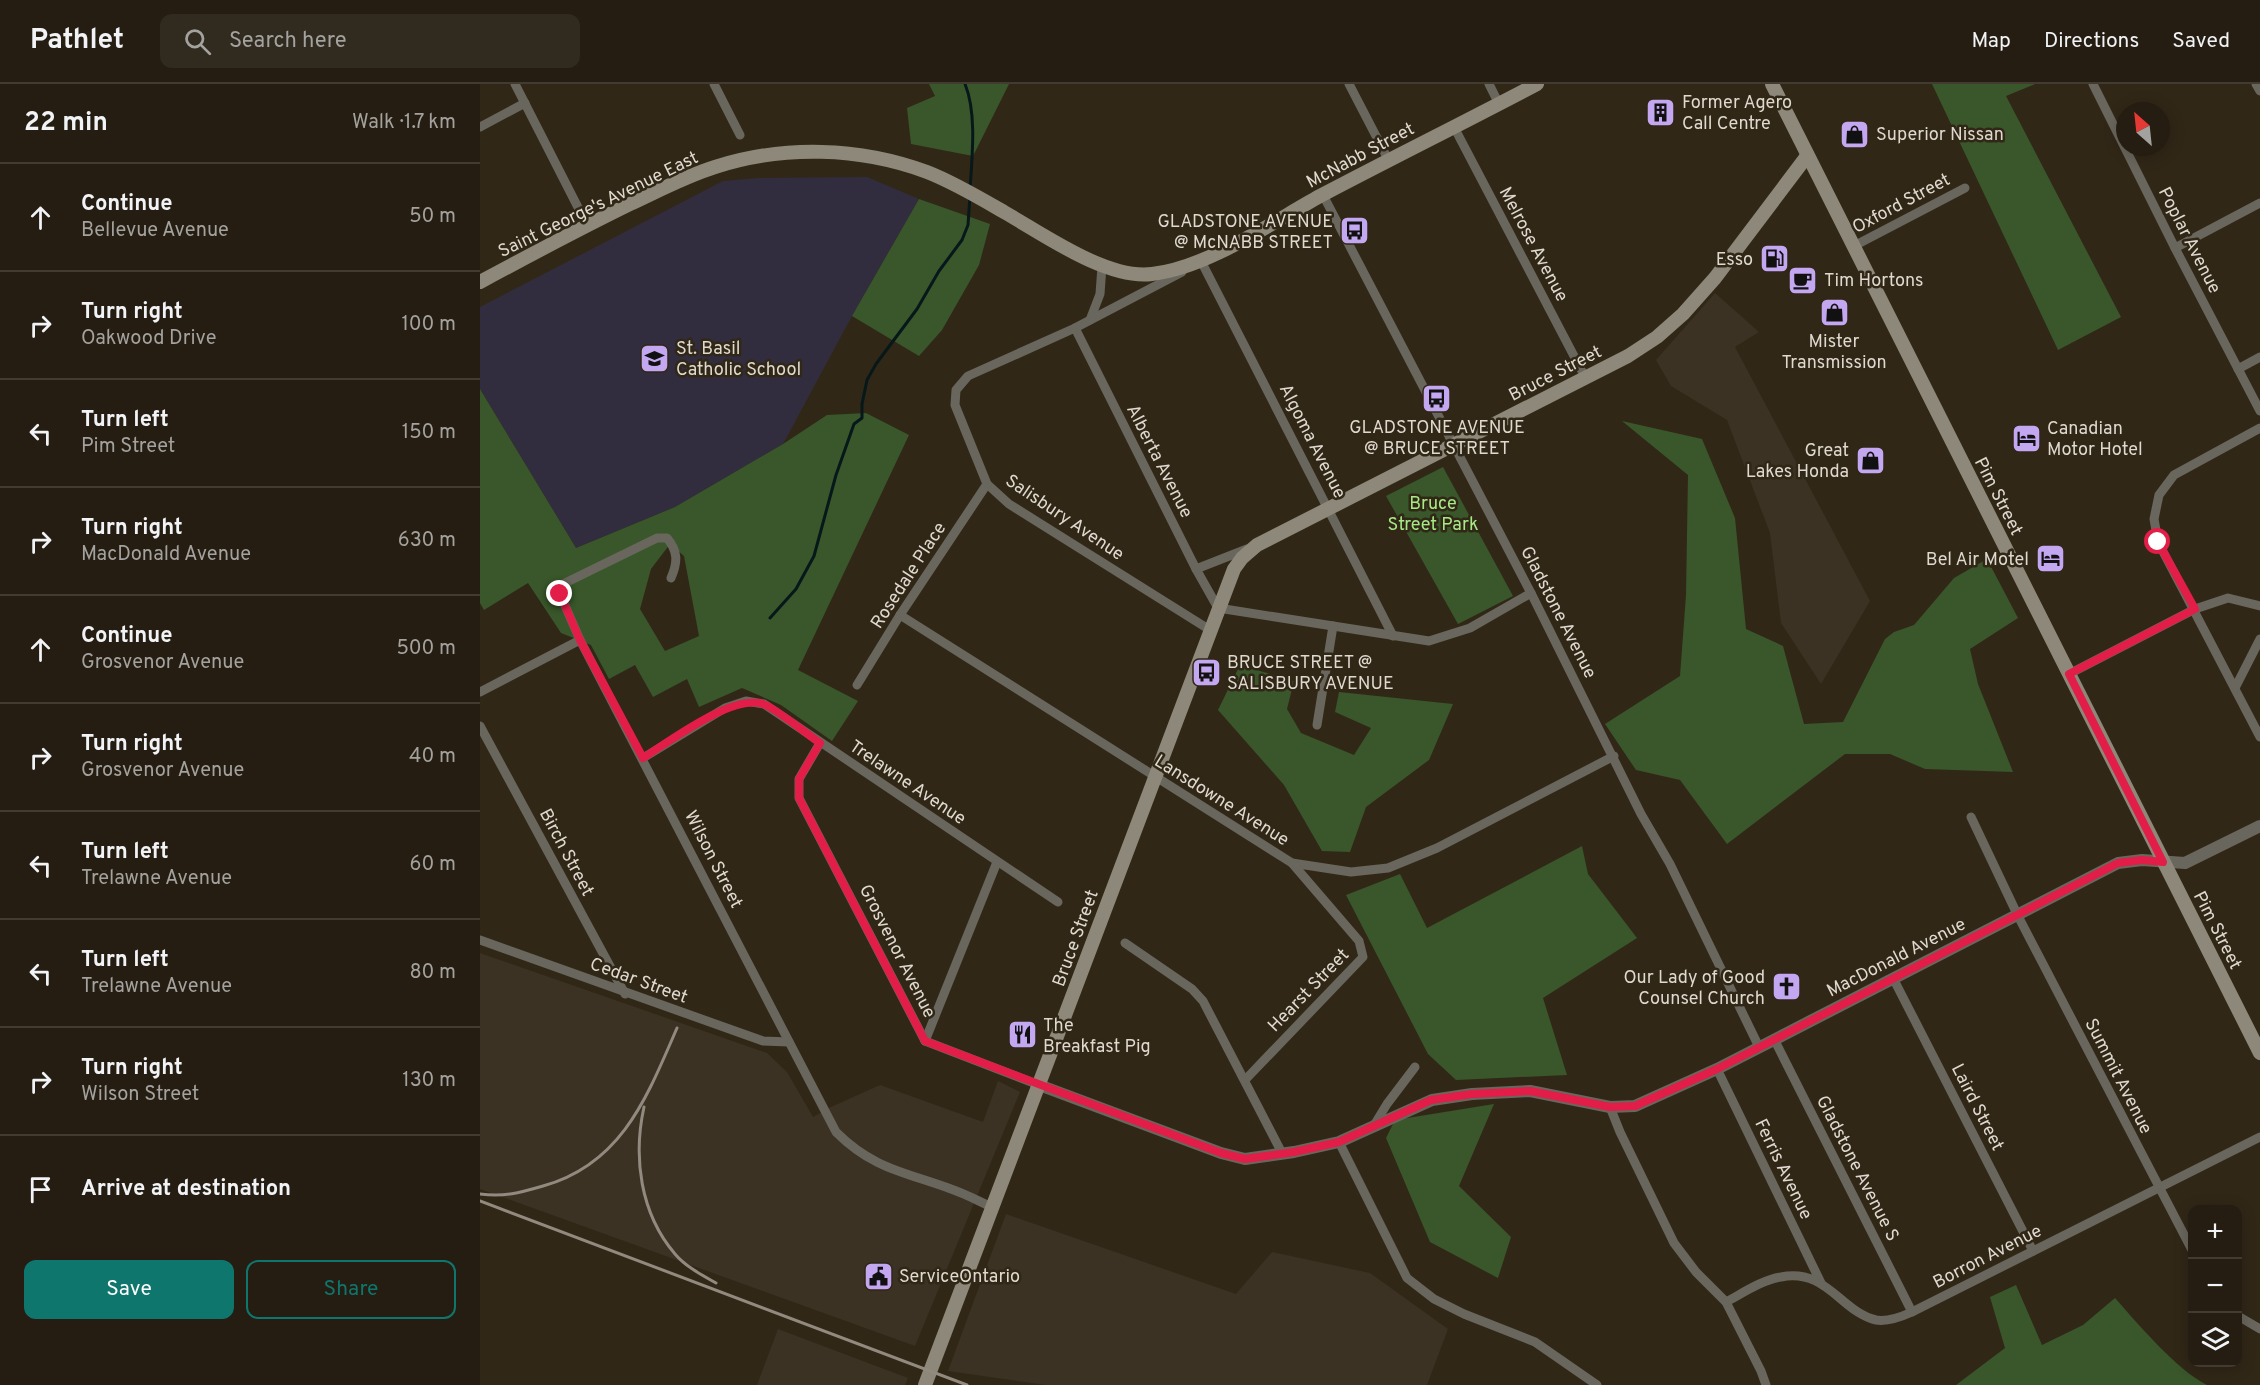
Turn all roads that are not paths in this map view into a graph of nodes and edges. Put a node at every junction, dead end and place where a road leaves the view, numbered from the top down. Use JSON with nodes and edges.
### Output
{"nodes":[{"id":1,"x":515,"y":84,"type":"edge"},
{"id":2,"x":714,"y":84,"type":"edge"},
{"id":3,"x":1349,"y":84,"type":"edge"},
{"id":4,"x":1489,"y":84,"type":"edge"},
{"id":5,"x":1537,"y":84,"type":"edge"},
{"id":6,"x":1772,"y":84,"type":"edge"},
{"id":7,"x":2093,"y":84,"type":"edge"},
{"id":8,"x":2256,"y":84,"type":"edge"},
{"id":9,"x":2260,"y":92,"type":"edge"},
{"id":10,"x":525,"y":103,"type":"junction"},
{"id":11,"x":1499,"y":104,"type":"junction"},
{"id":12,"x":480,"y":127,"type":"edge"},
{"id":13,"x":1454,"y":127,"type":"junction"},
{"id":14,"x":740,"y":135,"type":"dead end"},
{"id":15,"x":1807,"y":156,"type":"junction"},
{"id":16,"x":1389,"y":161,"type":"junction"},
{"id":17,"x":1965,"y":188,"type":"dead end"},
{"id":18,"x":1323,"y":195,"type":"junction"},
{"id":19,"x":2260,"y":203,"type":"edge"},
{"id":20,"x":587,"y":225,"type":"junction"},
{"id":21,"x":1852,"y":247,"type":"junction"},
{"id":22,"x":2175,"y":248,"type":"junction"},
{"id":23,"x":1202,"y":261,"type":"junction"},
{"id":24,"x":1102,"y":266,"type":"junction"},
{"id":25,"x":480,"y":282,"type":"edge"},
{"id":26,"x":1089,"y":320,"type":"junction"},
{"id":27,"x":1075,"y":328,"type":"junction"},
{"id":28,"x":2260,"y":357,"type":"edge"},
{"id":29,"x":2238,"y":369,"type":"junction"},
{"id":30,"x":1585,"y":377,"type":"junction"},
{"id":31,"x":956,"y":390,"type":"joint"},
{"id":32,"x":2260,"y":411,"type":"edge"},
{"id":33,"x":2260,"y":428,"type":"edge"},
{"id":34,"x":1453,"y":446,"type":"junction"},
{"id":35,"x":987,"y":484,"type":"junction"},
{"id":36,"x":1329,"y":508,"type":"junction"},
{"id":37,"x":1257,"y":545,"type":"junction"},
{"id":38,"x":1196,"y":569,"type":"junction"},
{"id":39,"x":671,"y":578,"type":"dead end"},
{"id":40,"x":1531,"y":593,"type":"junction"},
{"id":41,"x":2260,"y":606,"type":"edge"},
{"id":42,"x":1218,"y":608,"type":"junction"},
{"id":43,"x":2195,"y":609,"type":"junction"},
{"id":44,"x":900,"y":615,"type":"junction"},
{"id":45,"x":1333,"y":626,"type":"junction"},
{"id":46,"x":1210,"y":630,"type":"junction"},
{"id":47,"x":1393,"y":636,"type":"junction"},
{"id":48,"x":2260,"y":639,"type":"edge"},
{"id":49,"x":580,"y":640,"type":"junction"},
{"id":50,"x":2069,"y":674,"type":"junction"},
{"id":51,"x":857,"y":686,"type":"dead end"},
{"id":52,"x":2235,"y":688,"type":"junction"},
{"id":53,"x":480,"y":692,"type":"edge"},
{"id":54,"x":1317,"y":725,"type":"dead end"},
{"id":55,"x":480,"y":726,"type":"edge"},
{"id":56,"x":2260,"y":737,"type":"edge"},
{"id":57,"x":820,"y":743,"type":"junction"},
{"id":58,"x":1614,"y":756,"type":"junction"},
{"id":59,"x":643,"y":758,"type":"junction"},
{"id":60,"x":1154,"y":777,"type":"junction"},
{"id":61,"x":1971,"y":817,"type":"dead end"},
{"id":62,"x":2260,"y":826,"type":"edge"},
{"id":63,"x":997,"y":862,"type":"junction"},
{"id":64,"x":2163,"y":862,"type":"junction"},
{"id":65,"x":1292,"y":863,"type":"junction"},
{"id":66,"x":1058,"y":902,"type":"dead end"},
{"id":67,"x":2018,"y":916,"type":"junction"},
{"id":68,"x":480,"y":940,"type":"edge"},
{"id":69,"x":1125,"y":944,"type":"dead end"},
{"id":70,"x":1893,"y":978,"type":"junction"},
{"id":71,"x":625,"y":994,"type":"junction"},
{"id":72,"x":1774,"y":1039,"type":"junction"},
{"id":73,"x":789,"y":1041,"type":"junction"},
{"id":74,"x":925,"y":1041,"type":"junction"},
{"id":75,"x":1759,"y":1047,"type":"junction"},
{"id":76,"x":2260,"y":1053,"type":"edge"},
{"id":77,"x":1415,"y":1067,"type":"dead end"},
{"id":78,"x":1717,"y":1069,"type":"junction"},
{"id":79,"x":1245,"y":1080,"type":"junction"},
{"id":80,"x":1039,"y":1085,"type":"junction"},
{"id":81,"x":1610,"y":1107,"type":"junction"},
{"id":82,"x":1373,"y":1127,"type":"junction"},
{"id":83,"x":2260,"y":1137,"type":"edge"},
{"id":84,"x":1339,"y":1142,"type":"junction"},
{"id":85,"x":1282,"y":1153,"type":"junction"},
{"id":86,"x":2159,"y":1188,"type":"junction"},
{"id":87,"x":994,"y":1208,"type":"junction"},
{"id":88,"x":2188,"y":1241,"type":"edge"},
{"id":89,"x":2033,"y":1251,"type":"junction"},
{"id":90,"x":1821,"y":1283,"type":"junction"},
{"id":91,"x":1726,"y":1302,"type":"junction"},
{"id":92,"x":1912,"y":1312,"type":"junction"},
{"id":93,"x":2242,"y":1318,"type":"edge"},
{"id":94,"x":2260,"y":1329,"type":"edge"},
{"id":95,"x":925,"y":1385,"type":"edge"},
{"id":96,"x":1597,"y":1385,"type":"edge"},
{"id":97,"x":1766,"y":1385,"type":"edge"}],
"edges":[{"from":1,"to":10,"type":"street"},
{"from":2,"to":14,"type":"street"},
{"from":3,"to":16,"type":"street"},
{"from":4,"to":11,"type":"street"},
{"from":5,"to":11,"type":"main road","name":"McNabb Street"},
{"from":6,"to":15,"type":"main road","name":"Pim Street"},
{"from":7,"to":22,"type":"street","name":"Poplar Avenue"},
{"from":8,"to":9,"type":"street"},
{"from":10,"to":12,"type":"street"},
{"from":10,"to":20,"type":"street"},
{"from":11,"to":13,"type":"main road","name":"McNabb Street"},
{"from":13,"to":16,"type":"main road","name":"McNabb Street"},
{"from":13,"to":30,"type":"street","name":"Melrose Avenue"},
{"from":15,"to":21,"type":"main road","name":"Pim Street"},
{"from":15,"to":30,"type":"main road","name":"Bruce Street"},
{"from":16,"to":18,"type":"main road","name":"McNabb Street"},
{"from":17,"to":21,"type":"street","name":"Oxford Street"},
{"from":18,"to":23,"type":"main road","name":"McNabb Street"},
{"from":18,"to":34,"type":"street","name":"Gladstone Avenue"},
{"from":19,"to":22,"type":"street"},
{"from":20,"to":24,"type":"main road","name":"Saint George's Avenue East"},
{"from":20,"to":25,"type":"main road","name":"Saint George's Avenue East"},
{"from":21,"to":50,"type":"main road","name":"Pim Street"},
{"from":22,"to":29,"type":"street","name":"Poplar Avenue"},
{"from":23,"to":24,"type":"main road","name":"McNabb Street"},
{"from":23,"to":26,"type":"street","name":"McNabb Street"},
{"from":23,"to":36,"type":"street","name":"Algoma Avenue"},
{"from":24,"to":26,"type":"street"},
{"from":26,"to":27,"type":"street","name":"McNabb Street"},
{"from":27,"to":31,"type":"street","name":"McNabb Street"},
{"from":27,"to":38,"type":"street","name":"Alberta Avenue"},
{"from":28,"to":29,"type":"street"},
{"from":29,"to":32,"type":"street","name":"Poplar Avenue"},
{"from":30,"to":34,"type":"main road","name":"Bruce Street"},
{"from":31,"to":35,"type":"street","name":"Salisbury Avenue"},
{"from":33,"to":43,"type":"street"},
{"from":34,"to":36,"type":"main road","name":"Bruce Street"},
{"from":34,"to":40,"type":"street","name":"Gladstone Avenue"},
{"from":35,"to":44,"type":"street","name":"Rosedale Place"},
{"from":35,"to":46,"type":"street","name":"Salisbury Avenue"},
{"from":36,"to":37,"type":"main road","name":"Bruce Street"},
{"from":36,"to":47,"type":"street","name":"Algoma Avenue"},
{"from":37,"to":38,"type":"street","name":"Bruce Street"},
{"from":37,"to":42,"type":"main road","name":"Bruce Street"},
{"from":38,"to":42,"type":"street","name":"Alberta Avenue"},
{"from":39,"to":49,"type":"street","name":"Wilson Street"},
{"from":40,"to":47,"type":"street"},
{"from":40,"to":58,"type":"street","name":"Gladstone Avenue"},
{"from":41,"to":43,"type":"street"},
{"from":42,"to":45,"type":"street"},
{"from":42,"to":46,"type":"main road","name":"Bruce Street"},
{"from":43,"to":50,"type":"street"},
{"from":43,"to":52,"type":"street"},
{"from":44,"to":51,"type":"street","name":"Rosedale Place"},
{"from":44,"to":60,"type":"street","name":"Lansdowne Avenue"},
{"from":45,"to":47,"type":"street"},
{"from":45,"to":54,"type":"street"},
{"from":46,"to":60,"type":"main road","name":"Bruce Street"},
{"from":48,"to":52,"type":"street"},
{"from":49,"to":53,"type":"street"},
{"from":49,"to":59,"type":"street","name":"Wilson Street"},
{"from":50,"to":64,"type":"main road","name":"Pim Street"},
{"from":52,"to":56,"type":"street"},
{"from":55,"to":71,"type":"street","name":"Birch Street"},
{"from":57,"to":59,"type":"street","name":"Trelawne Avenue"},
{"from":57,"to":63,"type":"street","name":"Trelawne Avenue"},
{"from":57,"to":74,"type":"street","name":"Grosvenor Avenue"},
{"from":58,"to":65,"type":"street","name":"Lansdowne Avenue"},
{"from":58,"to":75,"type":"street","name":"Gladstone Avenue"},
{"from":59,"to":73,"type":"street","name":"Wilson Street"},
{"from":60,"to":65,"type":"street","name":"Lansdowne Avenue"},
{"from":60,"to":80,"type":"main road","name":"Bruce Street"},
{"from":61,"to":67,"type":"street","name":"Summit Avenue"},
{"from":62,"to":64,"type":"street","name":"MacDonald Avenue"},
{"from":63,"to":66,"type":"street","name":"Trelawne Avenue"},
{"from":63,"to":74,"type":"street"},
{"from":64,"to":67,"type":"street","name":"MacDonald Avenue"},
{"from":64,"to":76,"type":"main road","name":"Pim Street"},
{"from":65,"to":79,"type":"street","name":"Hearst Street"},
{"from":67,"to":70,"type":"street","name":"MacDonald Avenue"},
{"from":67,"to":86,"type":"street","name":"Summit Avenue"},
{"from":68,"to":71,"type":"street","name":"Cedar Street"},
{"from":69,"to":79,"type":"street"},
{"from":70,"to":72,"type":"street","name":"MacDonald Avenue"},
{"from":70,"to":89,"type":"street","name":"Laird Street"},
{"from":71,"to":73,"type":"street","name":"Cedar Street"},
{"from":72,"to":75,"type":"street","name":"MacDonald Avenue"},
{"from":72,"to":92,"type":"street","name":"Gladstone Avenue S"},
{"from":73,"to":87,"type":"street","name":"Wilson Street"},
{"from":74,"to":80,"type":"street","name":"Grosvenor Avenue"},
{"from":75,"to":78,"type":"street","name":"MacDonald Avenue"},
{"from":77,"to":82,"type":"street"},
{"from":78,"to":81,"type":"street","name":"MacDonald Avenue"},
{"from":78,"to":90,"type":"street","name":"Ferris Avenue"},
{"from":79,"to":85,"type":"street"},
{"from":80,"to":85,"type":"street","name":"Grosvenor Avenue"},
{"from":80,"to":87,"type":"main road","name":"Bruce Street"},
{"from":81,"to":82,"type":"street","name":"MacDonald Avenue"},
{"from":81,"to":91,"type":"street"},
{"from":82,"to":84,"type":"street","name":"MacDonald Avenue"},
{"from":83,"to":86,"type":"street","name":"Borron Avenue"},
{"from":84,"to":85,"type":"street","name":"Grosvenor Avenue"},
{"from":84,"to":96,"type":"street"},
{"from":86,"to":88,"type":"street","name":"Summit Avenue"},
{"from":86,"to":89,"type":"street","name":"Borron Avenue"},
{"from":87,"to":95,"type":"main road","name":"Bruce Street"},
{"from":89,"to":92,"type":"street","name":"Borron Avenue"},
{"from":90,"to":91,"type":"street","name":"Borron Avenue"},
{"from":90,"to":92,"type":"street","name":"Borron Avenue"},
{"from":91,"to":97,"type":"street"},
{"from":93,"to":94,"type":"street"}]}
